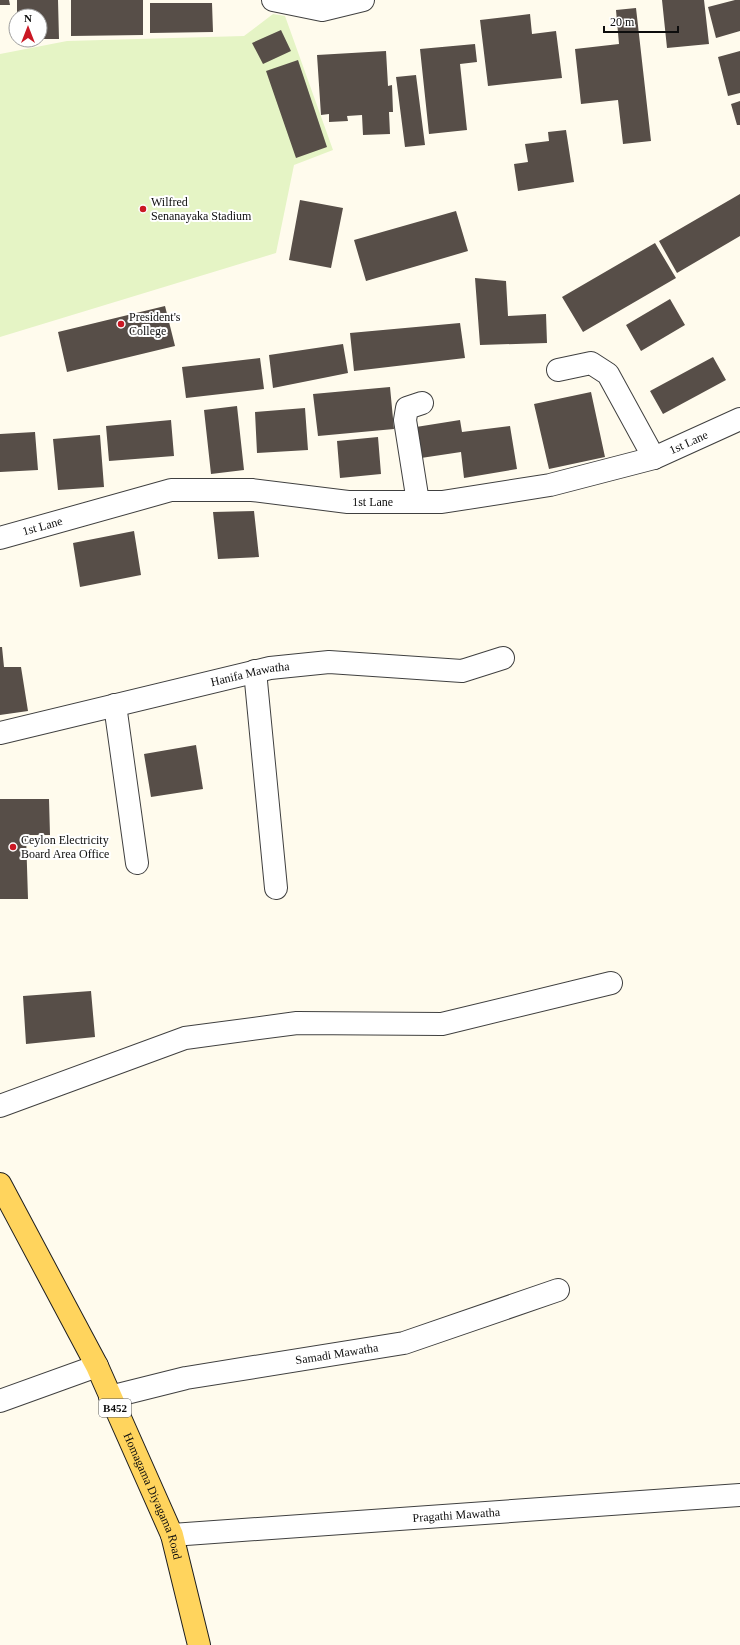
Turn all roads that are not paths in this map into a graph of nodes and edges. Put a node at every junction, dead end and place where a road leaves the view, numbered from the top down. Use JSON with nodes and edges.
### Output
{"nodes":[{"id":1,"x":273,"y":0,"type":"edge"},
{"id":2,"x":363,"y":0,"type":"edge"},
{"id":3,"x":558,"y":370,"type":"dead end"},
{"id":4,"x":422,"y":403,"type":"dead end"},
{"id":5,"x":740,"y":419,"type":"edge"},
{"id":6,"x":654,"y":458,"type":"junction"},
{"id":7,"x":418,"y":502,"type":"junction"},
{"id":8,"x":0,"y":538,"type":"edge"},
{"id":9,"x":503,"y":658,"type":"dead end"},
{"id":10,"x":255,"y":671,"type":"junction"},
{"id":11,"x":115,"y":705,"type":"junction"},
{"id":12,"x":0,"y":733,"type":"edge"},
{"id":13,"x":137,"y":863,"type":"dead end"},
{"id":14,"x":276,"y":888,"type":"dead end"},
{"id":15,"x":611,"y":983,"type":"dead end"},
{"id":16,"x":0,"y":1106,"type":"edge"},
{"id":17,"x":0,"y":1184,"type":"edge"},
{"id":18,"x":558,"y":1290,"type":"dead end"},
{"id":19,"x":97,"y":1366,"type":"junction"},
{"id":20,"x":110,"y":1397,"type":"junction"},
{"id":21,"x":0,"y":1401,"type":"edge"},
{"id":22,"x":740,"y":1495,"type":"edge"},
{"id":23,"x":172,"y":1535,"type":"junction"},
{"id":24,"x":199,"y":1645,"type":"edge"}],
"edges":[{"from":1,"to":2,"type":"street"},
{"from":3,"to":6,"type":"street"},
{"from":4,"to":7,"type":"street"},
{"from":5,"to":6,"type":"street","name":"1st Lane"},
{"from":6,"to":7,"type":"street","name":"1st Lane"},
{"from":7,"to":8,"type":"street","name":"1st Lane"},
{"from":9,"to":10,"type":"street","name":"Hanifa Mawatha"},
{"from":10,"to":11,"type":"street","name":"Hanifa Mawatha"},
{"from":10,"to":14,"type":"street"},
{"from":11,"to":12,"type":"street","name":"Hanifa Mawatha"},
{"from":11,"to":13,"type":"street"},
{"from":15,"to":16,"type":"street"},
{"from":17,"to":19,"type":"main road","name":"Homagama Diyagama Road","number":"B452"},
{"from":18,"to":20,"type":"street","name":"Samadi Mawatha"},
{"from":19,"to":20,"type":"main road","name":"Homagama Diyagama Road","number":"B452"},
{"from":19,"to":21,"type":"street"},
{"from":20,"to":23,"type":"main road","name":"Homagama Diyagama Road","number":"B452"},
{"from":22,"to":23,"type":"street","name":"Pragathi Mawatha"},
{"from":23,"to":24,"type":"main road","name":"Homagama Diyagama Road","number":"B452"}]}
